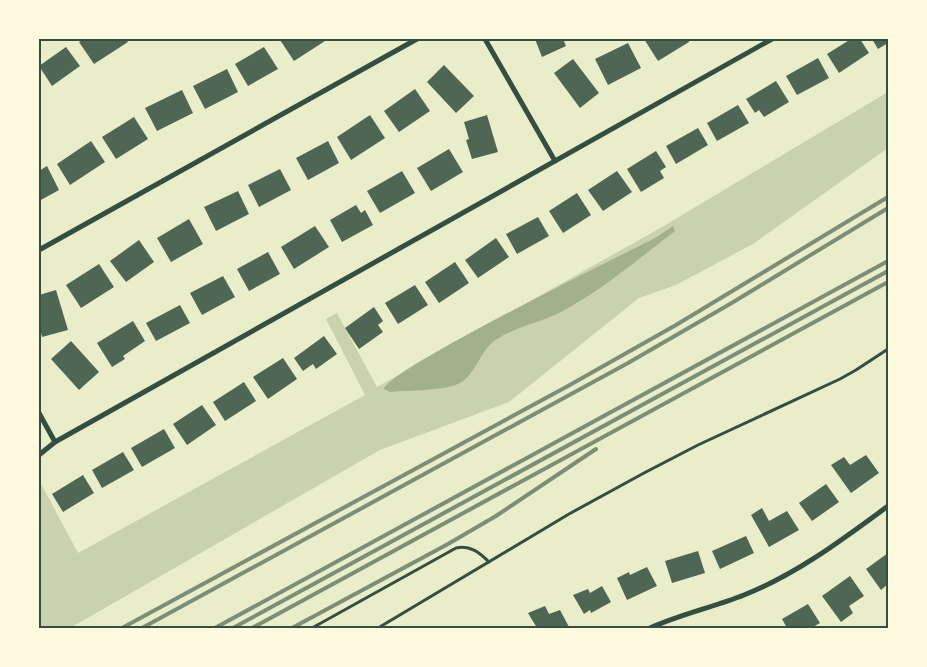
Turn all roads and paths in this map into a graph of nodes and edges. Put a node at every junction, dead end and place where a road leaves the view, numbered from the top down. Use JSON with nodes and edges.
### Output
{"nodes":[{"id":1,"x":417,"y":39,"type":"edge"},
{"id":2,"x":485,"y":39,"type":"edge"},
{"id":3,"x":772,"y":39,"type":"edge"},
{"id":4,"x":555,"y":161,"type":"junction"},
{"id":5,"x":39,"y":250,"type":"edge"},
{"id":6,"x":888,"y":349,"type":"edge"},
{"id":7,"x":39,"y":413,"type":"edge"},
{"id":8,"x":55,"y":442,"type":"junction"},
{"id":9,"x":39,"y":455,"type":"edge"},
{"id":10,"x":888,"y":506,"type":"edge"},
{"id":11,"x":489,"y":562,"type":"junction"},
{"id":12,"x":312,"y":628,"type":"edge"},
{"id":13,"x":378,"y":628,"type":"edge"},
{"id":14,"x":650,"y":628,"type":"edge"}],
"edges":[{"from":1,"to":5,"type":"street"},
{"from":2,"to":4,"type":"street"},
{"from":3,"to":4,"type":"street"},
{"from":4,"to":8,"type":"street"},
{"from":6,"to":11,"type":"lane"},
{"from":7,"to":8,"type":"street"},
{"from":8,"to":9,"type":"street"},
{"from":10,"to":14,"type":"street"},
{"from":11,"to":12,"type":"lane"},
{"from":11,"to":13,"type":"lane"}]}
